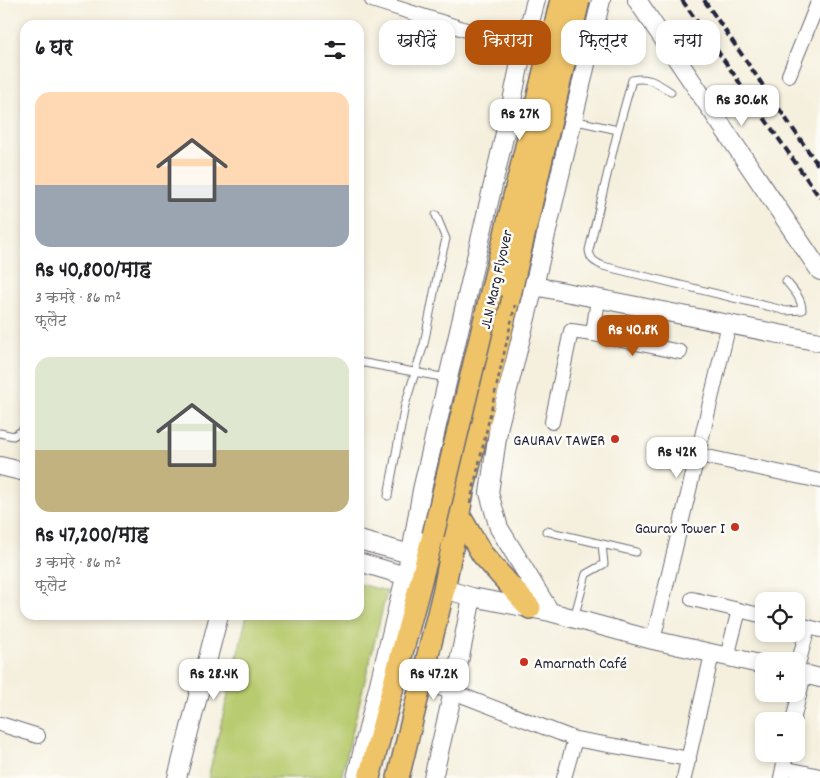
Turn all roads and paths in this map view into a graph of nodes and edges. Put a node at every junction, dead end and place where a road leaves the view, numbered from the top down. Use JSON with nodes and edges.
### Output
{"nodes":[{"id":1,"x":372,"y":0,"type":"edge"},
{"id":2,"x":536,"y":0,"type":"edge"},
{"id":3,"x":561,"y":0,"type":"edge"},
{"id":4,"x":579,"y":0,"type":"edge"},
{"id":5,"x":601,"y":0,"type":"edge"},
{"id":6,"x":637,"y":0,"type":"edge"},
{"id":7,"x":819,"y":0,"type":"edge"},
{"id":8,"x":531,"y":20,"type":"edge"},
{"id":9,"x":465,"y":30,"type":"edge"},
{"id":10,"x":519,"y":65,"type":"edge"},
{"id":11,"x":788,"y":74,"type":"dead end"},
{"id":12,"x":671,"y":92,"type":"dead end"},
{"id":13,"x":572,"y":120,"type":"junction"},
{"id":14,"x":618,"y":130,"type":"junction"},
{"id":15,"x":436,"y":214,"type":"dead end"},
{"id":16,"x":820,"y":272,"type":"edge"},
{"id":17,"x":472,"y":275,"type":"junction"},
{"id":18,"x":786,"y":281,"type":"dead end"},
{"id":19,"x":534,"y":286,"type":"junction"},
{"id":20,"x":598,"y":299,"type":"junction"},
{"id":21,"x":729,"y":324,"type":"junction"},
{"id":22,"x":593,"y":334,"type":"junction"},
{"id":23,"x":820,"y":342,"type":"edge"},
{"id":24,"x":680,"y":352,"type":"dead end"},
{"id":25,"x":364,"y":363,"type":"edge"},
{"id":26,"x":415,"y":373,"type":"junction"},
{"id":27,"x":448,"y":378,"type":"junction"},
{"id":28,"x":552,"y":422,"type":"dead end"},
{"id":29,"x":20,"y":431,"type":"edge"},
{"id":30,"x":0,"y":433,"type":"edge"},
{"id":31,"x":698,"y":455,"type":"junction"},
{"id":32,"x":0,"y":466,"type":"edge"},
{"id":33,"x":20,"y":471,"type":"edge"},
{"id":34,"x":820,"y":481,"type":"edge"},
{"id":35,"x":388,"y":496,"type":"dead end"},
{"id":36,"x":458,"y":513,"type":"junction"},
{"id":37,"x":546,"y":531,"type":"dead end"},
{"id":38,"x":364,"y":541,"type":"edge"},
{"id":39,"x":602,"y":544,"type":"junction"},
{"id":40,"x":636,"y":552,"type":"dead end"},
{"id":41,"x":419,"y":555,"type":"junction"},
{"id":42,"x":364,"y":563,"type":"edge"},
{"id":43,"x":413,"y":578,"type":"junction"},
{"id":44,"x":444,"y":589,"type":"junction"},
{"id":45,"x":472,"y":597,"type":"junction"},
{"id":46,"x":692,"y":599,"type":"dead end"},
{"id":47,"x":540,"y":610,"type":"junction"},
{"id":48,"x":739,"y":610,"type":"junction"},
{"id":49,"x":755,"y":614,"type":"edge"},
{"id":50,"x":574,"y":618,"type":"junction"},
{"id":51,"x":218,"y":620,"type":"edge"},
{"id":52,"x":808,"y":627,"type":"edge"},
{"id":53,"x":653,"y":640,"type":"junction"},
{"id":54,"x":720,"y":655,"type":"junction"},
{"id":55,"x":805,"y":662,"type":"edge"},
{"id":56,"x":755,"y":663,"type":"edge"},
{"id":57,"x":422,"y":683,"type":"junction"},
{"id":58,"x":454,"y":692,"type":"junction"},
{"id":59,"x":0,"y":724,"type":"edge"},
{"id":60,"x":38,"y":736,"type":"dead end"},
{"id":61,"x":575,"y":739,"type":"junction"},
{"id":62,"x":689,"y":759,"type":"junction"},
{"id":63,"x":782,"y":773,"type":"edge"},
{"id":64,"x":820,"y":776,"type":"edge"},
{"id":65,"x":177,"y":778,"type":"edge"},
{"id":66,"x":356,"y":778,"type":"edge"},
{"id":67,"x":369,"y":778,"type":"edge"},
{"id":68,"x":398,"y":778,"type":"edge"},
{"id":69,"x":433,"y":778,"type":"edge"},
{"id":70,"x":564,"y":778,"type":"edge"},
{"id":71,"x":684,"y":778,"type":"edge"}],
"edges":[{"from":1,"to":9,"type":"street"},
{"from":2,"to":8,"type":"street"},
{"from":3,"to":41,"type":"main road","name":"JLN Marg Flyover","bridge":true},
{"from":4,"to":36,"type":"main road","name":"JLN Marg Flyover","bridge":true},
{"from":5,"to":13,"type":"street"},
{"from":6,"to":16,"type":"street"},
{"from":7,"to":11,"type":"street"},
{"from":10,"to":17,"type":"street"},
{"from":12,"to":14,"type":"lane"},
{"from":13,"to":14,"type":"lane"},
{"from":13,"to":19,"type":"street"},
{"from":14,"to":18,"type":"lane"},
{"from":15,"to":26,"type":"lane"},
{"from":17,"to":19,"type":"street"},
{"from":17,"to":27,"type":"street"},
{"from":19,"to":20,"type":"street"},
{"from":19,"to":47,"type":"street"},
{"from":20,"to":21,"type":"street"},
{"from":20,"to":22,"type":"street"},
{"from":21,"to":23,"type":"street"},
{"from":21,"to":31,"type":"street"},
{"from":22,"to":24,"type":"street"},
{"from":22,"to":28,"type":"street"},
{"from":25,"to":26,"type":"lane"},
{"from":26,"to":27,"type":"lane"},
{"from":26,"to":35,"type":"lane"},
{"from":27,"to":41,"type":"street"},
{"from":29,"to":30,"type":"lane"},
{"from":31,"to":34,"type":"street"},
{"from":31,"to":53,"type":"street"},
{"from":32,"to":33,"type":"street"},
{"from":36,"to":44,"type":"main road","name":"JLN Marg Flyover"},
{"from":36,"to":47,"type":"main road"},
{"from":37,"to":39,"type":"lane"},
{"from":38,"to":41,"type":"street"},
{"from":39,"to":40,"type":"lane"},
{"from":39,"to":50,"type":"lane"},
{"from":41,"to":43,"type":"main road","name":"JLN Marg Flyover"},
{"from":42,"to":43,"type":"street"},
{"from":43,"to":66,"type":"street"},
{"from":43,"to":67,"type":"main road","name":"JLN Marg Flyover"},
{"from":44,"to":45,"type":"street"},
{"from":44,"to":57,"type":"main road","name":"JLN Marg Flyover"},
{"from":45,"to":47,"type":"street"},
{"from":45,"to":58,"type":"street"},
{"from":46,"to":48,"type":"street"},
{"from":47,"to":50,"type":"street"},
{"from":48,"to":49,"type":"street"},
{"from":48,"to":54,"type":"street"},
{"from":50,"to":53,"type":"street"},
{"from":51,"to":65,"type":"street"},
{"from":52,"to":55,"type":"street"},
{"from":53,"to":54,"type":"street"},
{"from":54,"to":56,"type":"street"},
{"from":54,"to":62,"type":"street"},
{"from":57,"to":58,"type":"street"},
{"from":57,"to":68,"type":"main road","name":"JLN Marg Flyover"},
{"from":58,"to":61,"type":"street"},
{"from":58,"to":69,"type":"street"},
{"from":59,"to":60,"type":"street"},
{"from":61,"to":62,"type":"street"},
{"from":61,"to":70,"type":"street"},
{"from":62,"to":71,"type":"street"},
{"from":63,"to":64,"type":"street"}]}
